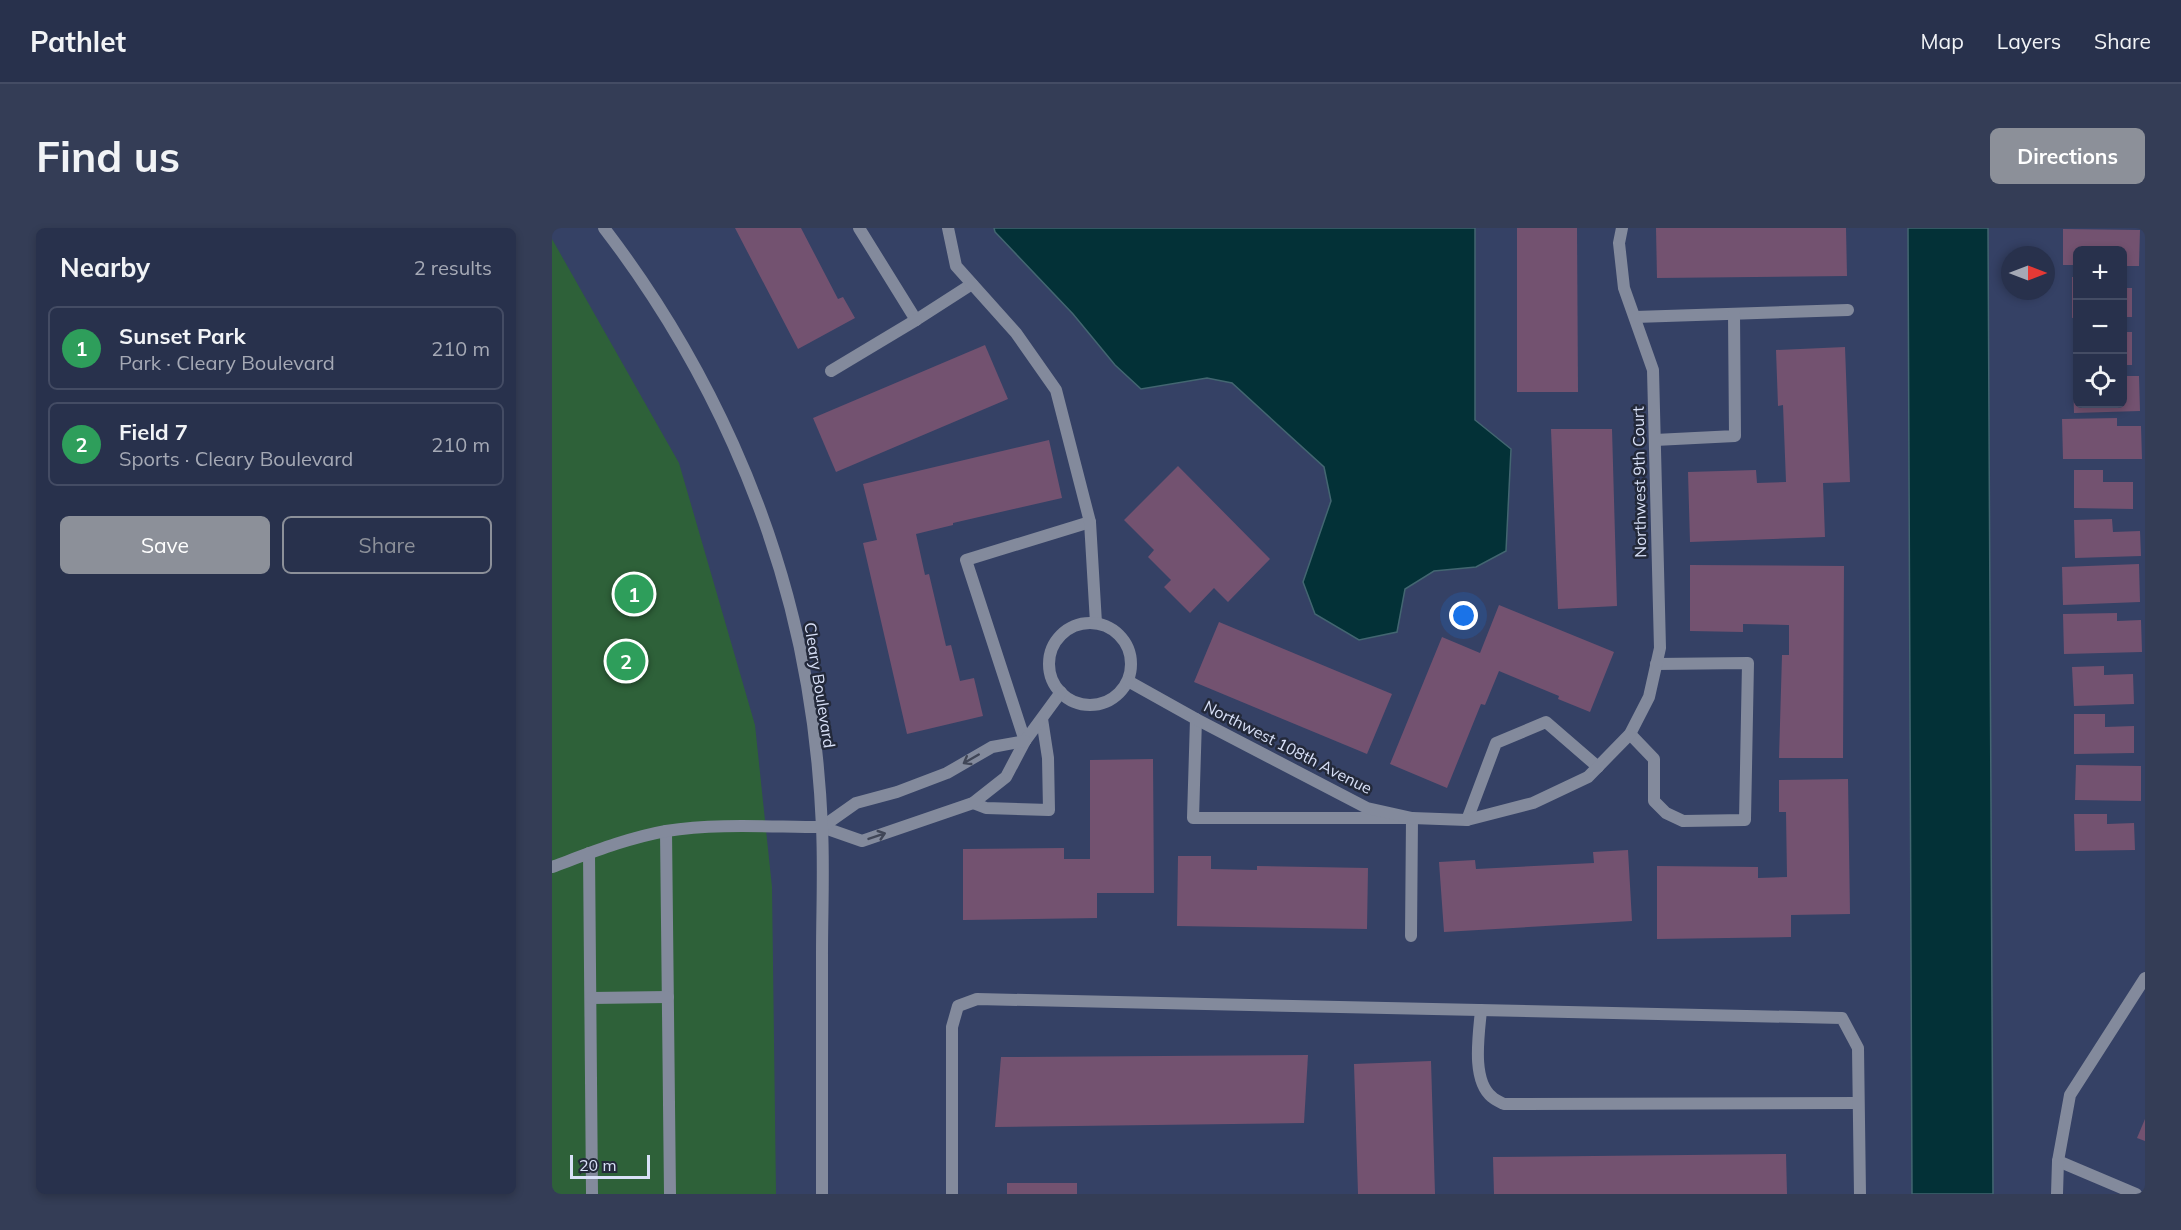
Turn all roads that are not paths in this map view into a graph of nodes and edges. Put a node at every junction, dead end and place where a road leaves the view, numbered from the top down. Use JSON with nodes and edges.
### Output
{"nodes":[{"id":1,"x":604,"y":228,"type":"edge"},
{"id":2,"x":859,"y":228,"type":"edge"},
{"id":3,"x":948,"y":228,"type":"edge"},
{"id":4,"x":1622,"y":228,"type":"edge"},
{"id":5,"x":972,"y":284,"type":"junction"},
{"id":6,"x":1848,"y":310,"type":"dead end"},
{"id":7,"x":1734,"y":314,"type":"junction"},
{"id":8,"x":1635,"y":317,"type":"junction"},
{"id":9,"x":916,"y":320,"type":"junction"},
{"id":10,"x":831,"y":371,"type":"dead end"},
{"id":11,"x":1655,"y":440,"type":"junction"},
{"id":12,"x":1089,"y":522,"type":"junction"},
{"id":13,"x":1096,"y":622,"type":"junction"},
{"id":14,"x":1656,"y":664,"type":"junction"},
{"id":15,"x":1128,"y":681,"type":"junction"},
{"id":16,"x":1061,"y":692,"type":"junction"},
{"id":17,"x":1042,"y":719,"type":"junction"},
{"id":18,"x":1196,"y":719,"type":"junction"},
{"id":19,"x":1630,"y":734,"type":"junction"},
{"id":20,"x":1025,"y":741,"type":"junction"},
{"id":21,"x":1598,"y":767,"type":"junction"},
{"id":22,"x":973,"y":803,"type":"junction"},
{"id":23,"x":1412,"y":818,"type":"junction"},
{"id":24,"x":1467,"y":820,"type":"junction"},
{"id":25,"x":822,"y":827,"type":"junction"},
{"id":26,"x":666,"y":831,"type":"junction"},
{"id":27,"x":589,"y":853,"type":"junction"},
{"id":28,"x":552,"y":867,"type":"edge"},
{"id":29,"x":1411,"y":936,"type":"dead end"},
{"id":30,"x":2145,"y":978,"type":"edge"},
{"id":31,"x":668,"y":997,"type":"junction"},
{"id":32,"x":591,"y":998,"type":"junction"},
{"id":33,"x":1481,"y":1010,"type":"junction"},
{"id":34,"x":1858,"y":1103,"type":"junction"},
{"id":35,"x":2058,"y":1161,"type":"junction"},
{"id":36,"x":592,"y":1194,"type":"edge"},
{"id":37,"x":670,"y":1194,"type":"edge"},
{"id":38,"x":822,"y":1194,"type":"edge"},
{"id":39,"x":952,"y":1194,"type":"edge"},
{"id":40,"x":1860,"y":1194,"type":"edge"},
{"id":41,"x":2057,"y":1194,"type":"edge"},
{"id":42,"x":2136,"y":1194,"type":"edge"}],
"edges":[{"from":1,"to":25,"type":"street","name":"Cleary Boulevard"},
{"from":2,"to":9,"type":"street"},
{"from":3,"to":5,"type":"street"},
{"from":4,"to":8,"type":"street","name":"Northwest 9th Court"},
{"from":5,"to":9,"type":"street"},
{"from":5,"to":12,"type":"street"},
{"from":6,"to":7,"type":"street"},
{"from":7,"to":8,"type":"street"},
{"from":7,"to":11,"type":"street"},
{"from":8,"to":11,"type":"street","name":"Northwest 9th Court"},
{"from":9,"to":10,"type":"street"},
{"from":11,"to":14,"type":"street","name":"Northwest 9th Court"},
{"from":12,"to":13,"type":"street"},
{"from":12,"to":20,"type":"street"},
{"from":13,"to":15,"type":"street"},
{"from":13,"to":16,"type":"street"},
{"from":14,"to":19,"type":"street","name":"Northwest 9th Court"},
{"from":14,"to":19,"type":"street"},
{"from":15,"to":16,"type":"street"},
{"from":15,"to":18,"type":"street","name":"Northwest 108th Avenue"},
{"from":16,"to":17,"type":"street"},
{"from":17,"to":20,"type":"street"},
{"from":17,"to":22,"type":"street"},
{"from":18,"to":23,"type":"street","name":"Northwest 108th Avenue"},
{"from":18,"to":23,"type":"street"},
{"from":19,"to":21,"type":"street","name":"Northwest 108th Avenue"},
{"from":20,"to":22,"type":"street"},
{"from":20,"to":25,"type":"street","one_way":true},
{"from":21,"to":24,"type":"street","name":"Northwest 108th Avenue"},
{"from":21,"to":24,"type":"street"},
{"from":25,"to":22,"type":"street","one_way":true},
{"from":23,"to":24,"type":"street","name":"Northwest 108th Avenue"},
{"from":23,"to":29,"type":"street"},
{"from":25,"to":26,"type":"street"},
{"from":25,"to":38,"type":"street","name":"Cleary Boulevard"},
{"from":26,"to":27,"type":"street"},
{"from":26,"to":31,"type":"street"},
{"from":27,"to":28,"type":"street"},
{"from":27,"to":32,"type":"street"},
{"from":30,"to":35,"type":"street"},
{"from":31,"to":32,"type":"street"},
{"from":31,"to":37,"type":"street"},
{"from":32,"to":36,"type":"street"},
{"from":33,"to":34,"type":"street"},
{"from":33,"to":34,"type":"street"},
{"from":33,"to":39,"type":"street"},
{"from":34,"to":40,"type":"street"},
{"from":35,"to":41,"type":"street"},
{"from":35,"to":42,"type":"street"}]}
